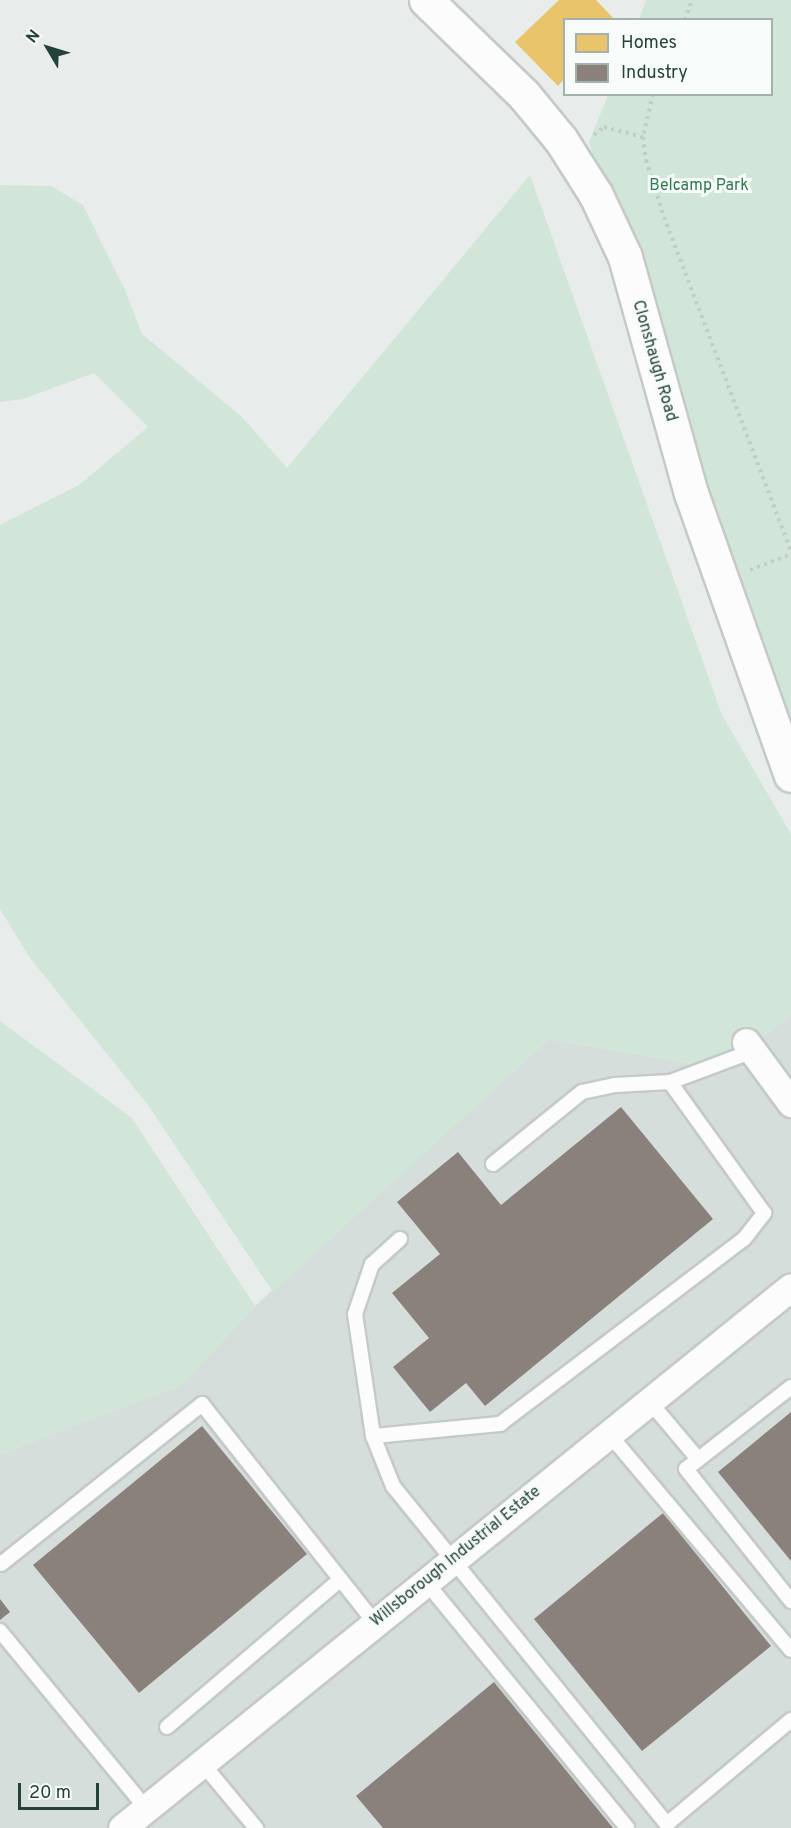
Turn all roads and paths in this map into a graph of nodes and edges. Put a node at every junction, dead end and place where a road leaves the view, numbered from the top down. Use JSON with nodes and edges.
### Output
{"nodes":[{"id":1,"x":426,"y":0,"type":"edge"},
{"id":2,"x":692,"y":0,"type":"edge"},
{"id":3,"x":686,"y":18,"type":"edge"},
{"id":4,"x":653,"y":96,"type":"edge"},
{"id":5,"x":643,"y":137,"type":"junction"},
{"id":6,"x":570,"y":153,"type":"junction"},
{"id":7,"x":791,"y":553,"type":"edge"},
{"id":8,"x":722,"y":580,"type":"junction"},
{"id":9,"x":791,"y":775,"type":"edge"},
{"id":10,"x":750,"y":1046,"type":"joint"},
{"id":11,"x":670,"y":1082,"type":"junction"},
{"id":12,"x":791,"y":1103,"type":"edge"},
{"id":13,"x":494,"y":1164,"type":"dead end"},
{"id":14,"x":399,"y":1239,"type":"dead end"},
{"id":15,"x":791,"y":1287,"type":"edge"},
{"id":16,"x":791,"y":1388,"type":"edge"},
{"id":17,"x":649,"y":1401,"type":"junction"},
{"id":18,"x":609,"y":1434,"type":"junction"},
{"id":19,"x":373,"y":1436,"type":"junction"},
{"id":20,"x":698,"y":1459,"type":"junction"},
{"id":21,"x":453,"y":1560,"type":"junction"},
{"id":22,"x":1,"y":1564,"type":"edge"},
{"id":23,"x":340,"y":1580,"type":"junction"},
{"id":24,"x":426,"y":1582,"type":"junction"},
{"id":25,"x":791,"y":1601,"type":"edge"},
{"id":26,"x":375,"y":1623,"type":"junction"},
{"id":27,"x":0,"y":1631,"type":"edge"},
{"id":28,"x":791,"y":1650,"type":"edge"},
{"id":29,"x":791,"y":1720,"type":"edge"},
{"id":30,"x":167,"y":1727,"type":"dead end"},
{"id":31,"x":202,"y":1763,"type":"junction"},
{"id":32,"x":146,"y":1808,"type":"junction"},
{"id":33,"x":122,"y":1828,"type":"edge"},
{"id":34,"x":256,"y":1828,"type":"edge"},
{"id":35,"x":627,"y":1828,"type":"edge"}],
"edges":[{"from":1,"to":6,"type":"street","name":"Clonshaugh Road"},
{"from":2,"to":3,"type":"path"},
{"from":4,"to":5,"type":"path"},
{"from":5,"to":6,"type":"path"},
{"from":5,"to":7,"type":"path"},
{"from":6,"to":8,"type":"street","name":"Clonshaugh Road"},
{"from":7,"to":8,"type":"path"},
{"from":8,"to":9,"type":"street","name":"Clonshaugh Road"},
{"from":10,"to":11,"type":"lane"},
{"from":10,"to":12,"type":"street"},
{"from":11,"to":13,"type":"lane"},
{"from":11,"to":19,"type":"lane"},
{"from":14,"to":19,"type":"lane"},
{"from":15,"to":17,"type":"street","name":"Willsborough Industrial Estate"},
{"from":16,"to":20,"type":"lane"},
{"from":17,"to":18,"type":"street","name":"Willsborough Industrial Estate"},
{"from":17,"to":20,"type":"lane"},
{"from":18,"to":21,"type":"street","name":"Willsborough Industrial Estate"},
{"from":18,"to":28,"type":"lane"},
{"from":19,"to":21,"type":"lane"},
{"from":20,"to":25,"type":"lane"},
{"from":21,"to":24,"type":"street","name":"Willsborough Industrial Estate"},
{"from":21,"to":29,"type":"lane"},
{"from":22,"to":23,"type":"lane"},
{"from":23,"to":26,"type":"lane"},
{"from":23,"to":30,"type":"lane"},
{"from":24,"to":26,"type":"street","name":"Willsborough Industrial Estate"},
{"from":24,"to":35,"type":"lane"},
{"from":26,"to":31,"type":"street","name":"Willsborough Industrial Estate"},
{"from":27,"to":32,"type":"lane"},
{"from":31,"to":32,"type":"street","name":"Willsborough Industrial Estate"},
{"from":31,"to":34,"type":"lane"},
{"from":32,"to":33,"type":"street","name":"Willsborough Industrial Estate"}]}
